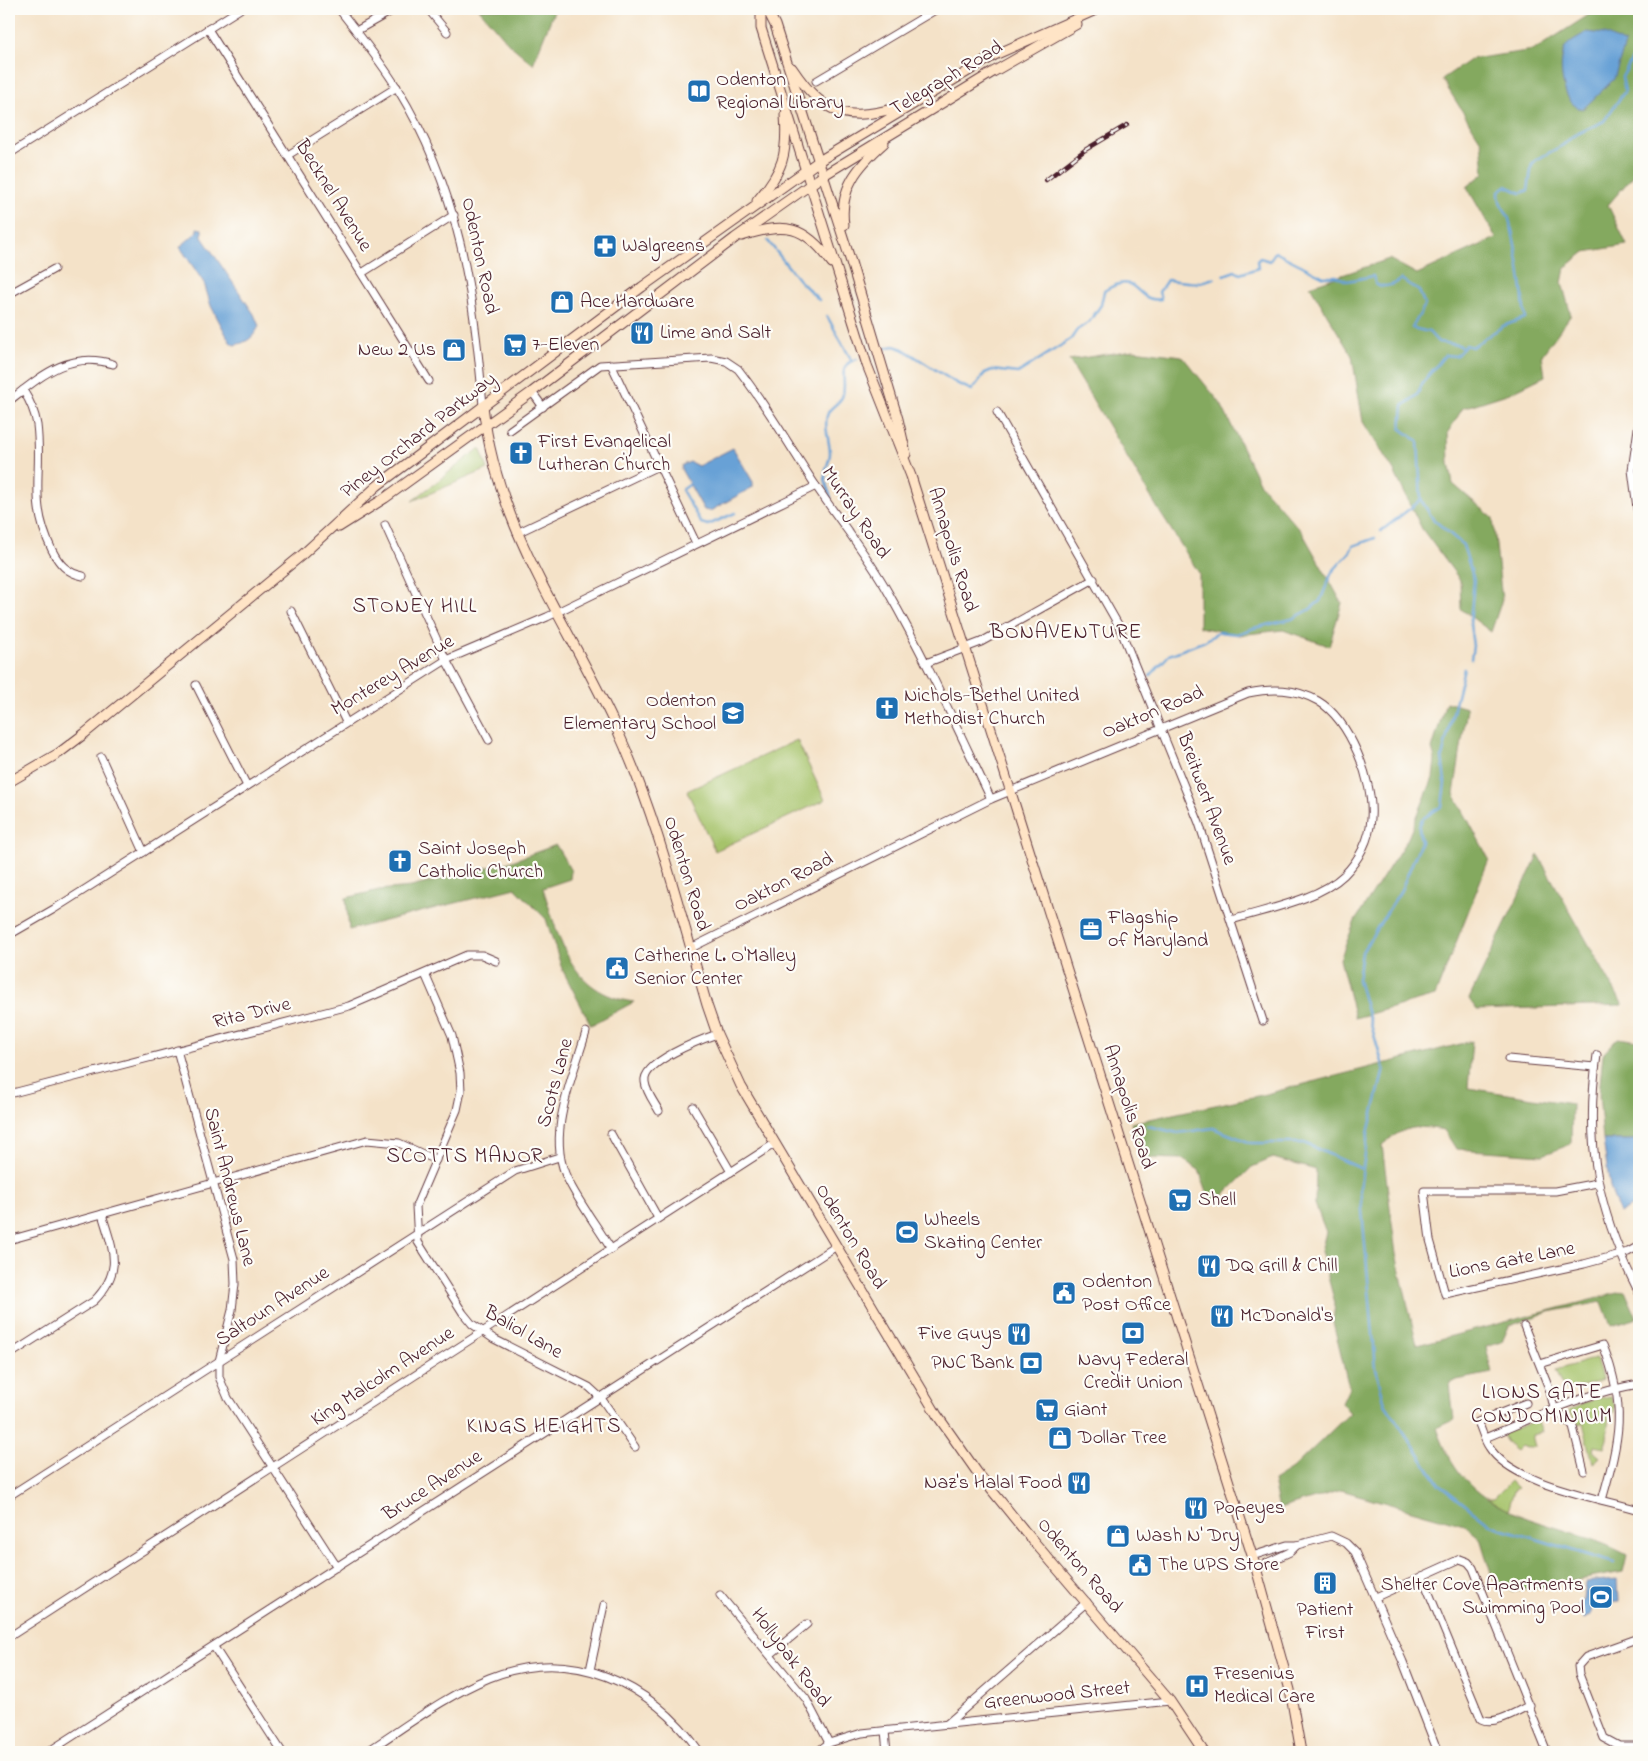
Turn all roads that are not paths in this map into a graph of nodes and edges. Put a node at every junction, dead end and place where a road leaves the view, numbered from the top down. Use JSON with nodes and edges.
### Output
{"nodes":[{"id":1,"x":240,"y":9,"type":"edge"},
{"id":2,"x":339,"y":9,"type":"edge"},
{"id":3,"x":395,"y":9,"type":"edge"},
{"id":4,"x":428,"y":9,"type":"edge"},
{"id":5,"x":761,"y":9,"type":"edge"},
{"id":6,"x":767,"y":9,"type":"edge"},
{"id":7,"x":937,"y":9,"type":"edge"},
{"id":8,"x":1098,"y":9,"type":"edge"},
{"id":9,"x":1104,"y":9,"type":"edge"},
{"id":10,"x":208,"y":29,"type":"junction"},
{"id":11,"x":356,"y":31,"type":"junction"},
{"id":12,"x":447,"y":32,"type":"dead end"},
{"id":13,"x":786,"y":58,"type":"junction"},
{"id":14,"x":816,"y":81,"type":"dead end"},
{"id":15,"x":397,"y":87,"type":"junction"},
{"id":16,"x":783,"y":97,"type":"junction"},
{"id":17,"x":918,"y":102,"type":"junction"},
{"id":18,"x":898,"y":129,"type":"junction"},
{"id":19,"x":9,"y":154,"type":"edge"},
{"id":20,"x":288,"y":155,"type":"junction"},
{"id":21,"x":819,"y":161,"type":"junction"},
{"id":22,"x":807,"y":170,"type":"junction"},
{"id":23,"x":824,"y":175,"type":"junction"},
{"id":24,"x":811,"y":184,"type":"junction"},
{"id":25,"x":746,"y":212,"type":"junction"},
{"id":26,"x":454,"y":215,"type":"junction"},
{"id":27,"x":735,"y":238,"type":"junction"},
{"id":28,"x":851,"y":262,"type":"junction"},
{"id":29,"x":836,"y":268,"type":"junction"},
{"id":30,"x":54,"y":269,"type":"dead end"},
{"id":31,"x":362,"y":273,"type":"junction"},
{"id":32,"x":9,"y":294,"type":"edge"},
{"id":33,"x":114,"y":364,"type":"dead end"},
{"id":34,"x":611,"y":364,"type":"junction"},
{"id":35,"x":429,"y":381,"type":"dead end"},
{"id":36,"x":23,"y":390,"type":"junction"},
{"id":37,"x":532,"y":392,"type":"junction"},
{"id":38,"x":9,"y":401,"type":"edge"},
{"id":39,"x":483,"y":406,"type":"junction"},
{"id":40,"x":543,"y":407,"type":"junction"},
{"id":41,"x":997,"y":412,"type":"dead end"},
{"id":42,"x":1639,"y":422,"type":"edge"},
{"id":43,"x":485,"y":425,"type":"junction"},
{"id":44,"x":510,"y":430,"type":"dead end"},
{"id":45,"x":658,"y":466,"type":"junction"},
{"id":46,"x":911,"y":476,"type":"junction"},
{"id":47,"x":816,"y":486,"type":"junction"},
{"id":48,"x":1639,"y":523,"type":"edge"},
{"id":49,"x":385,"y":525,"type":"dead end"},
{"id":50,"x":517,"y":533,"type":"junction"},
{"id":51,"x":322,"y":538,"type":"junction"},
{"id":52,"x":696,"y":543,"type":"junction"},
{"id":53,"x":83,"y":576,"type":"dead end"},
{"id":54,"x":1094,"y":579,"type":"junction"},
{"id":55,"x":291,"y":611,"type":"dead end"},
{"id":56,"x":555,"y":612,"type":"junction"},
{"id":57,"x":965,"y":649,"type":"junction"},
{"id":58,"x":446,"y":660,"type":"junction"},
{"id":59,"x":926,"y":663,"type":"junction"},
{"id":60,"x":196,"y":684,"type":"dead end"},
{"id":61,"x":346,"y":722,"type":"junction"},
{"id":62,"x":1162,"y":728,"type":"junction"},
{"id":63,"x":489,"y":740,"type":"dead end"},
{"id":64,"x":101,"y":757,"type":"dead end"},
{"id":65,"x":9,"y":782,"type":"edge"},
{"id":66,"x":247,"y":786,"type":"junction"},
{"id":67,"x":1010,"y":791,"type":"junction"},
{"id":68,"x":991,"y":799,"type":"junction"},
{"id":69,"x":144,"y":852,"type":"junction"},
{"id":70,"x":1232,"y":920,"type":"junction"},
{"id":71,"x":9,"y":935,"type":"edge"},
{"id":72,"x":691,"y":948,"type":"junction"},
{"id":73,"x":496,"y":961,"type":"dead end"},
{"id":74,"x":425,"y":974,"type":"junction"},
{"id":75,"x":1263,"y":1021,"type":"dead end"},
{"id":76,"x":586,"y":1032,"type":"dead end"},
{"id":77,"x":717,"y":1034,"type":"junction"},
{"id":78,"x":177,"y":1050,"type":"junction"},
{"id":79,"x":1596,"y":1055,"type":"dead end"},
{"id":80,"x":1508,"y":1059,"type":"dead end"},
{"id":81,"x":1595,"y":1067,"type":"junction"},
{"id":82,"x":9,"y":1094,"type":"edge"},
{"id":83,"x":693,"y":1106,"type":"dead end"},
{"id":84,"x":659,"y":1110,"type":"dead end"},
{"id":85,"x":611,"y":1134,"type":"dead end"},
{"id":86,"x":774,"y":1144,"type":"junction"},
{"id":87,"x":559,"y":1157,"type":"junction"},
{"id":88,"x":436,"y":1160,"type":"junction"},
{"id":89,"x":731,"y":1172,"type":"junction"},
{"id":90,"x":213,"y":1182,"type":"junction"},
{"id":91,"x":1597,"y":1183,"type":"junction"},
{"id":92,"x":102,"y":1214,"type":"junction"},
{"id":93,"x":658,"y":1218,"type":"junction"},
{"id":94,"x":418,"y":1234,"type":"junction"},
{"id":95,"x":9,"y":1240,"type":"edge"},
{"id":96,"x":1639,"y":1246,"type":"edge"},
{"id":97,"x":835,"y":1247,"type":"junction"},
{"id":98,"x":611,"y":1249,"type":"junction"},
{"id":99,"x":1620,"y":1254,"type":"junction"},
{"id":100,"x":1639,"y":1293,"type":"edge"},
{"id":101,"x":1524,"y":1326,"type":"dead end"},
{"id":102,"x":483,"y":1332,"type":"junction"},
{"id":103,"x":9,"y":1355,"type":"edge"},
{"id":104,"x":219,"y":1361,"type":"junction"},
{"id":105,"x":1540,"y":1364,"type":"junction"},
{"id":106,"x":1639,"y":1384,"type":"edge"},
{"id":107,"x":1617,"y":1387,"type":"junction"},
{"id":108,"x":601,"y":1398,"type":"junction"},
{"id":109,"x":1526,"y":1403,"type":"dead end"},
{"id":110,"x":1554,"y":1408,"type":"junction"},
{"id":111,"x":1485,"y":1438,"type":"junction"},
{"id":112,"x":635,"y":1447,"type":"dead end"},
{"id":113,"x":272,"y":1467,"type":"junction"},
{"id":114,"x":1584,"y":1471,"type":"dead end"},
{"id":115,"x":9,"y":1496,"type":"edge"},
{"id":116,"x":1602,"y":1500,"type":"junction"},
{"id":117,"x":1639,"y":1510,"type":"edge"},
{"id":118,"x":1298,"y":1545,"type":"junction"},
{"id":119,"x":1252,"y":1556,"type":"junction"},
{"id":120,"x":337,"y":1567,"type":"junction"},
{"id":121,"x":1256,"y":1568,"type":"junction"},
{"id":122,"x":1422,"y":1576,"type":"junction"},
{"id":123,"x":720,"y":1595,"type":"dead end"},
{"id":124,"x":1376,"y":1597,"type":"junction"},
{"id":125,"x":1087,"y":1602,"type":"junction"},
{"id":126,"x":604,"y":1605,"type":"dead end"},
{"id":127,"x":807,"y":1624,"type":"dead end"},
{"id":128,"x":9,"y":1637,"type":"edge"},
{"id":129,"x":1639,"y":1638,"type":"edge"},
{"id":130,"x":214,"y":1647,"type":"junction"},
{"id":131,"x":771,"y":1654,"type":"junction"},
{"id":132,"x":590,"y":1670,"type":"junction"},
{"id":133,"x":1170,"y":1701,"type":"junction"},
{"id":134,"x":1530,"y":1704,"type":"junction"},
{"id":135,"x":947,"y":1724,"type":"junction"},
{"id":136,"x":885,"y":1731,"type":"junction"},
{"id":137,"x":830,"y":1743,"type":"junction"},
{"id":138,"x":1639,"y":1746,"type":"edge"},
{"id":139,"x":48,"y":1752,"type":"edge"},
{"id":140,"x":282,"y":1752,"type":"edge"},
{"id":141,"x":366,"y":1752,"type":"edge"},
{"id":142,"x":700,"y":1752,"type":"edge"},
{"id":143,"x":817,"y":1752,"type":"edge"},
{"id":144,"x":887,"y":1752,"type":"edge"},
{"id":145,"x":1204,"y":1752,"type":"edge"},
{"id":146,"x":1301,"y":1752,"type":"edge"},
{"id":147,"x":1438,"y":1752,"type":"edge"},
{"id":148,"x":1547,"y":1752,"type":"edge"}],
"edges":[{"from":1,"to":10,"type":"street"},
{"from":2,"to":11,"type":"street","name":"Odenton Road"},
{"from":3,"to":11,"type":"street"},
{"from":4,"to":12,"type":"street"},
{"from":5,"to":16,"type":"main road","name":"Annapolis Road"},
{"from":6,"to":13,"type":"main road","name":"Annapolis Road"},
{"from":7,"to":14,"type":"street"},
{"from":8,"to":17,"type":"main road","name":"Telegraph Road"},
{"from":9,"to":18,"type":"main road","name":"Telegraph Road"},
{"from":10,"to":19,"type":"street"},
{"from":10,"to":20,"type":"street","name":"Becknel Avenue"},
{"from":11,"to":15,"type":"street","name":"Odenton Road"},
{"from":13,"to":17,"type":"main road"},
{"from":13,"to":21,"type":"main road","name":"Annapolis Road"},
{"from":15,"to":20,"type":"street"},
{"from":15,"to":26,"type":"street","name":"Odenton Road"},
{"from":16,"to":22,"type":"main road","name":"Annapolis Road"},
{"from":16,"to":25,"type":"main road"},
{"from":17,"to":21,"type":"main road","name":"Telegraph Road"},
{"from":18,"to":23,"type":"main road","name":"Telegraph Road"},
{"from":18,"to":28,"type":"main road"},
{"from":20,"to":31,"type":"street","name":"Becknel Avenue"},
{"from":21,"to":22,"type":"main road","name":"Telegraph Road"},
{"from":21,"to":23,"type":"main road","name":"Annapolis Road"},
{"from":22,"to":24,"type":"main road","name":"Annapolis Road"},
{"from":22,"to":25,"type":"main road","name":"Piney Orchard Parkway"},
{"from":23,"to":24,"type":"main road","name":"Telegraph Road"},
{"from":23,"to":28,"type":"main road","name":"Annapolis Road"},
{"from":24,"to":27,"type":"main road","name":"Piney Orchard Parkway"},
{"from":24,"to":29,"type":"main road","name":"Annapolis Road"},
{"from":25,"to":39,"type":"main road","name":"Piney Orchard Parkway"},
{"from":26,"to":31,"type":"street"},
{"from":26,"to":39,"type":"street","name":"Odenton Road"},
{"from":27,"to":29,"type":"main road"},
{"from":27,"to":37,"type":"main road","name":"Piney Orchard Parkway"},
{"from":28,"to":46,"type":"main road","name":"Annapolis Road"},
{"from":29,"to":46,"type":"main road","name":"Annapolis Road"},
{"from":30,"to":32,"type":"street"},
{"from":31,"to":35,"type":"street","name":"Becknel Avenue"},
{"from":33,"to":36,"type":"street"},
{"from":34,"to":40,"type":"street","name":"Murray Road"},
{"from":34,"to":45,"type":"street"},
{"from":34,"to":47,"type":"street","name":"Murray Road"},
{"from":36,"to":38,"type":"street"},
{"from":36,"to":53,"type":"street"},
{"from":37,"to":40,"type":"street"},
{"from":37,"to":43,"type":"main road","name":"Piney Orchard Parkway"},
{"from":39,"to":43,"type":"main road","name":"Odenton Road"},
{"from":39,"to":51,"type":"main road","name":"Piney Orchard Parkway"},
{"from":40,"to":44,"type":"street","name":"Murray Road"},
{"from":41,"to":54,"type":"street","name":"Breitwert Avenue"},
{"from":42,"to":48,"type":"street"},
{"from":43,"to":50,"type":"main road","name":"Odenton Road"},
{"from":43,"to":51,"type":"main road","name":"Piney Orchard Parkway"},
{"from":45,"to":50,"type":"street"},
{"from":45,"to":52,"type":"street"},
{"from":46,"to":57,"type":"main road","name":"Annapolis Road"},
{"from":47,"to":52,"type":"street","name":"Monterey Avenue"},
{"from":47,"to":59,"type":"street","name":"Murray Road"},
{"from":49,"to":58,"type":"street"},
{"from":50,"to":56,"type":"main road","name":"Odenton Road"},
{"from":51,"to":65,"type":"main road","name":"Piney Orchard Parkway"},
{"from":52,"to":56,"type":"street","name":"Monterey Avenue"},
{"from":54,"to":57,"type":"street"},
{"from":54,"to":62,"type":"street","name":"Breitwert Avenue"},
{"from":55,"to":61,"type":"street"},
{"from":56,"to":58,"type":"street","name":"Monterey Avenue"},
{"from":56,"to":72,"type":"main road","name":"Odenton Road"},
{"from":57,"to":59,"type":"street"},
{"from":57,"to":67,"type":"main road","name":"Annapolis Road"},
{"from":58,"to":61,"type":"street","name":"Monterey Avenue"},
{"from":58,"to":63,"type":"street"},
{"from":59,"to":68,"type":"street","name":"Murray Road"},
{"from":60,"to":66,"type":"street"},
{"from":61,"to":66,"type":"street","name":"Monterey Avenue"},
{"from":62,"to":67,"type":"street","name":"Oakton Road"},
{"from":62,"to":70,"type":"street","name":"Breitwert Avenue"},
{"from":62,"to":70,"type":"street","name":"Oakton Road"},
{"from":64,"to":69,"type":"street"},
{"from":66,"to":69,"type":"street","name":"Monterey Avenue"},
{"from":67,"to":68,"type":"street","name":"Oakton Road"},
{"from":67,"to":119,"type":"main road","name":"Annapolis Road"},
{"from":68,"to":72,"type":"street","name":"Oakton Road"},
{"from":69,"to":71,"type":"street","name":"Monterey Avenue"},
{"from":70,"to":75,"type":"street","name":"Breitwert Avenue"},
{"from":72,"to":77,"type":"main road","name":"Odenton Road"},
{"from":73,"to":74,"type":"street","name":"Rita Drive"},
{"from":74,"to":78,"type":"street","name":"Rita Drive"},
{"from":74,"to":88,"type":"street","name":"Baliol Lane"},
{"from":76,"to":87,"type":"street","name":"Scots Lane"},
{"from":77,"to":84,"type":"street"},
{"from":77,"to":86,"type":"main road","name":"Odenton Road"},
{"from":78,"to":82,"type":"street","name":"Rita Drive"},
{"from":78,"to":90,"type":"street","name":"Saint Andrews Lane"},
{"from":79,"to":81,"type":"street"},
{"from":80,"to":81,"type":"street"},
{"from":81,"to":91,"type":"street"},
{"from":83,"to":89,"type":"street"},
{"from":85,"to":93,"type":"street"},
{"from":86,"to":89,"type":"street","name":"King Malcolm Avenue"},
{"from":86,"to":97,"type":"main road","name":"Odenton Road"},
{"from":87,"to":94,"type":"street","name":"Saltoun Avenue"},
{"from":87,"to":98,"type":"street","name":"Scots Lane"},
{"from":88,"to":90,"type":"street"},
{"from":88,"to":94,"type":"street","name":"Baliol Lane"},
{"from":89,"to":93,"type":"street","name":"King Malcolm Avenue"},
{"from":90,"to":92,"type":"street"},
{"from":90,"to":104,"type":"street","name":"Saint Andrews Lane"},
{"from":91,"to":99,"type":"street"},
{"from":91,"to":99,"type":"street","name":"Lions Gate Lane"},
{"from":92,"to":95,"type":"street"},
{"from":92,"to":103,"type":"street"},
{"from":93,"to":98,"type":"street","name":"King Malcolm Avenue"},
{"from":94,"to":102,"type":"street","name":"Baliol Lane"},
{"from":94,"to":104,"type":"street","name":"Saltoun Avenue"},
{"from":96,"to":99,"type":"street"},
{"from":97,"to":108,"type":"street","name":"Bruce Avenue"},
{"from":97,"to":125,"type":"main road","name":"Odenton Road"},
{"from":98,"to":102,"type":"street","name":"King Malcolm Avenue"},
{"from":99,"to":100,"type":"street"},
{"from":101,"to":105,"type":"street"},
{"from":102,"to":108,"type":"street","name":"Baliol Lane"},
{"from":102,"to":113,"type":"street","name":"King Malcolm Avenue"},
{"from":104,"to":113,"type":"street","name":"Saint Andrews Lane"},
{"from":104,"to":115,"type":"street","name":"Saltoun Avenue"},
{"from":105,"to":107,"type":"street"},
{"from":105,"to":110,"type":"street"},
{"from":106,"to":107,"type":"street"},
{"from":107,"to":110,"type":"street"},
{"from":107,"to":116,"type":"street"},
{"from":108,"to":112,"type":"street","name":"Baliol Lane"},
{"from":108,"to":120,"type":"street","name":"Bruce Avenue"},
{"from":109,"to":111,"type":"street"},
{"from":110,"to":111,"type":"street"},
{"from":110,"to":114,"type":"street"},
{"from":111,"to":116,"type":"street"},
{"from":113,"to":120,"type":"street","name":"Saint Andrews Lane"},
{"from":113,"to":128,"type":"street","name":"King Malcolm Avenue"},
{"from":116,"to":117,"type":"street"},
{"from":118,"to":119,"type":"street"},
{"from":118,"to":121,"type":"street"},
{"from":118,"to":124,"type":"street"},
{"from":119,"to":121,"type":"main road","name":"Annapolis Road"},
{"from":120,"to":130,"type":"street","name":"Bruce Avenue"},
{"from":121,"to":146,"type":"main road","name":"Annapolis Road"},
{"from":122,"to":124,"type":"street"},
{"from":122,"to":134,"type":"street"},
{"from":122,"to":134,"type":"street"},
{"from":123,"to":131,"type":"street","name":"Hollyoak Road"},
{"from":124,"to":147,"type":"street"},
{"from":125,"to":133,"type":"main road","name":"Odenton Road"},
{"from":125,"to":135,"type":"street"},
{"from":126,"to":132,"type":"street"},
{"from":127,"to":131,"type":"street"},
{"from":129,"to":138,"type":"street"},
{"from":130,"to":139,"type":"street","name":"Bruce Avenue"},
{"from":130,"to":140,"type":"street"},
{"from":131,"to":137,"type":"street","name":"Hollyoak Road"},
{"from":132,"to":141,"type":"street"},
{"from":132,"to":142,"type":"street"},
{"from":133,"to":135,"type":"street","name":"Greenwood Street"},
{"from":133,"to":145,"type":"main road","name":"Odenton Road"},
{"from":134,"to":148,"type":"street"},
{"from":135,"to":136,"type":"street","name":"Greenwood Street"},
{"from":136,"to":137,"type":"street","name":"Greenwood Street"},
{"from":136,"to":144,"type":"street"},
{"from":137,"to":143,"type":"street","name":"Greenwood Street"}]}
